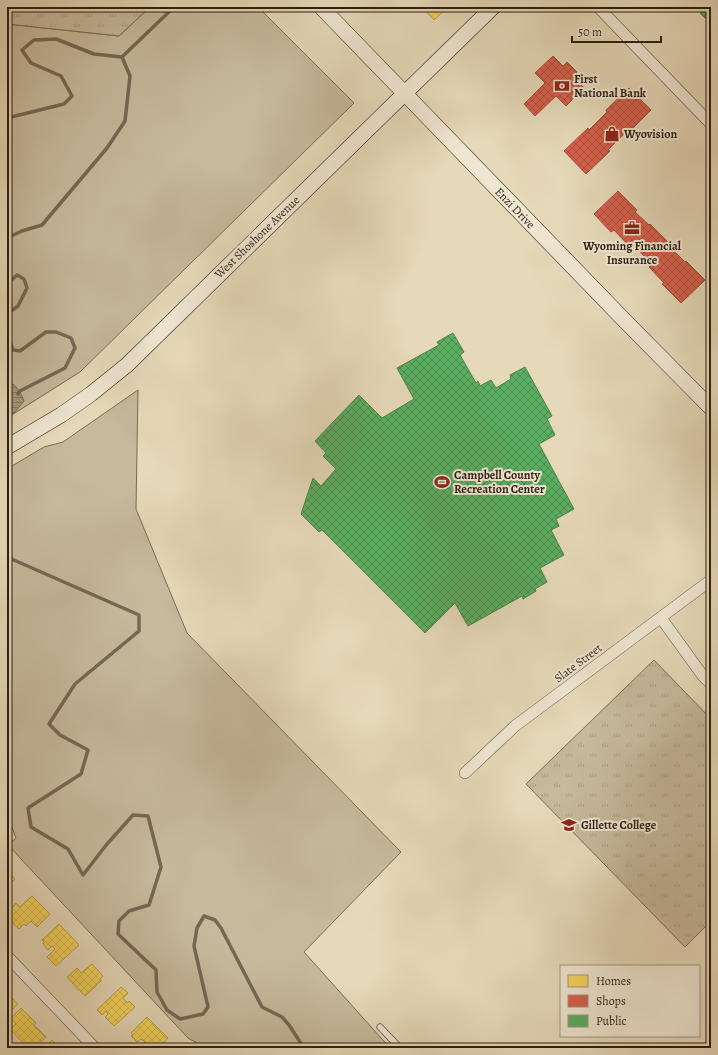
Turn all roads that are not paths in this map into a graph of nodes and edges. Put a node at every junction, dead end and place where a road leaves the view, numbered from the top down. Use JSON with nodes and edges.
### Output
{"nodes":[{"id":1,"x":321,"y":7,"type":"edge"},
{"id":2,"x":492,"y":7,"type":"edge"},
{"id":3,"x":598,"y":7,"type":"edge"},
{"id":4,"x":404,"y":93,"type":"junction"},
{"id":5,"x":711,"y":124,"type":"edge"},
{"id":6,"x":711,"y":408,"type":"edge"},
{"id":7,"x":7,"y":447,"type":"edge"},
{"id":8,"x":711,"y":580,"type":"edge"},
{"id":9,"x":661,"y":618,"type":"junction"},
{"id":10,"x":711,"y":684,"type":"edge"},
{"id":11,"x":465,"y":773,"type":"dead end"},
{"id":12,"x":7,"y":956,"type":"edge"},
{"id":13,"x":380,"y":1027,"type":"dead end"},
{"id":14,"x":95,"y":1048,"type":"edge"},
{"id":15,"x":400,"y":1048,"type":"edge"}],
"edges":[{"from":1,"to":4,"type":"street","name":"Enzi Drive"},
{"from":2,"to":4,"type":"street","name":"West Shoshone Avenue"},
{"from":3,"to":5,"type":"street"},
{"from":4,"to":6,"type":"street","name":"Enzi Drive"},
{"from":4,"to":7,"type":"street","name":"West Shoshone Avenue"},
{"from":8,"to":9,"type":"street","name":"Slate Street"},
{"from":9,"to":10,"type":"street"},
{"from":9,"to":11,"type":"street","name":"Slate Street"},
{"from":12,"to":14,"type":"street"},
{"from":13,"to":15,"type":"lane"}]}
